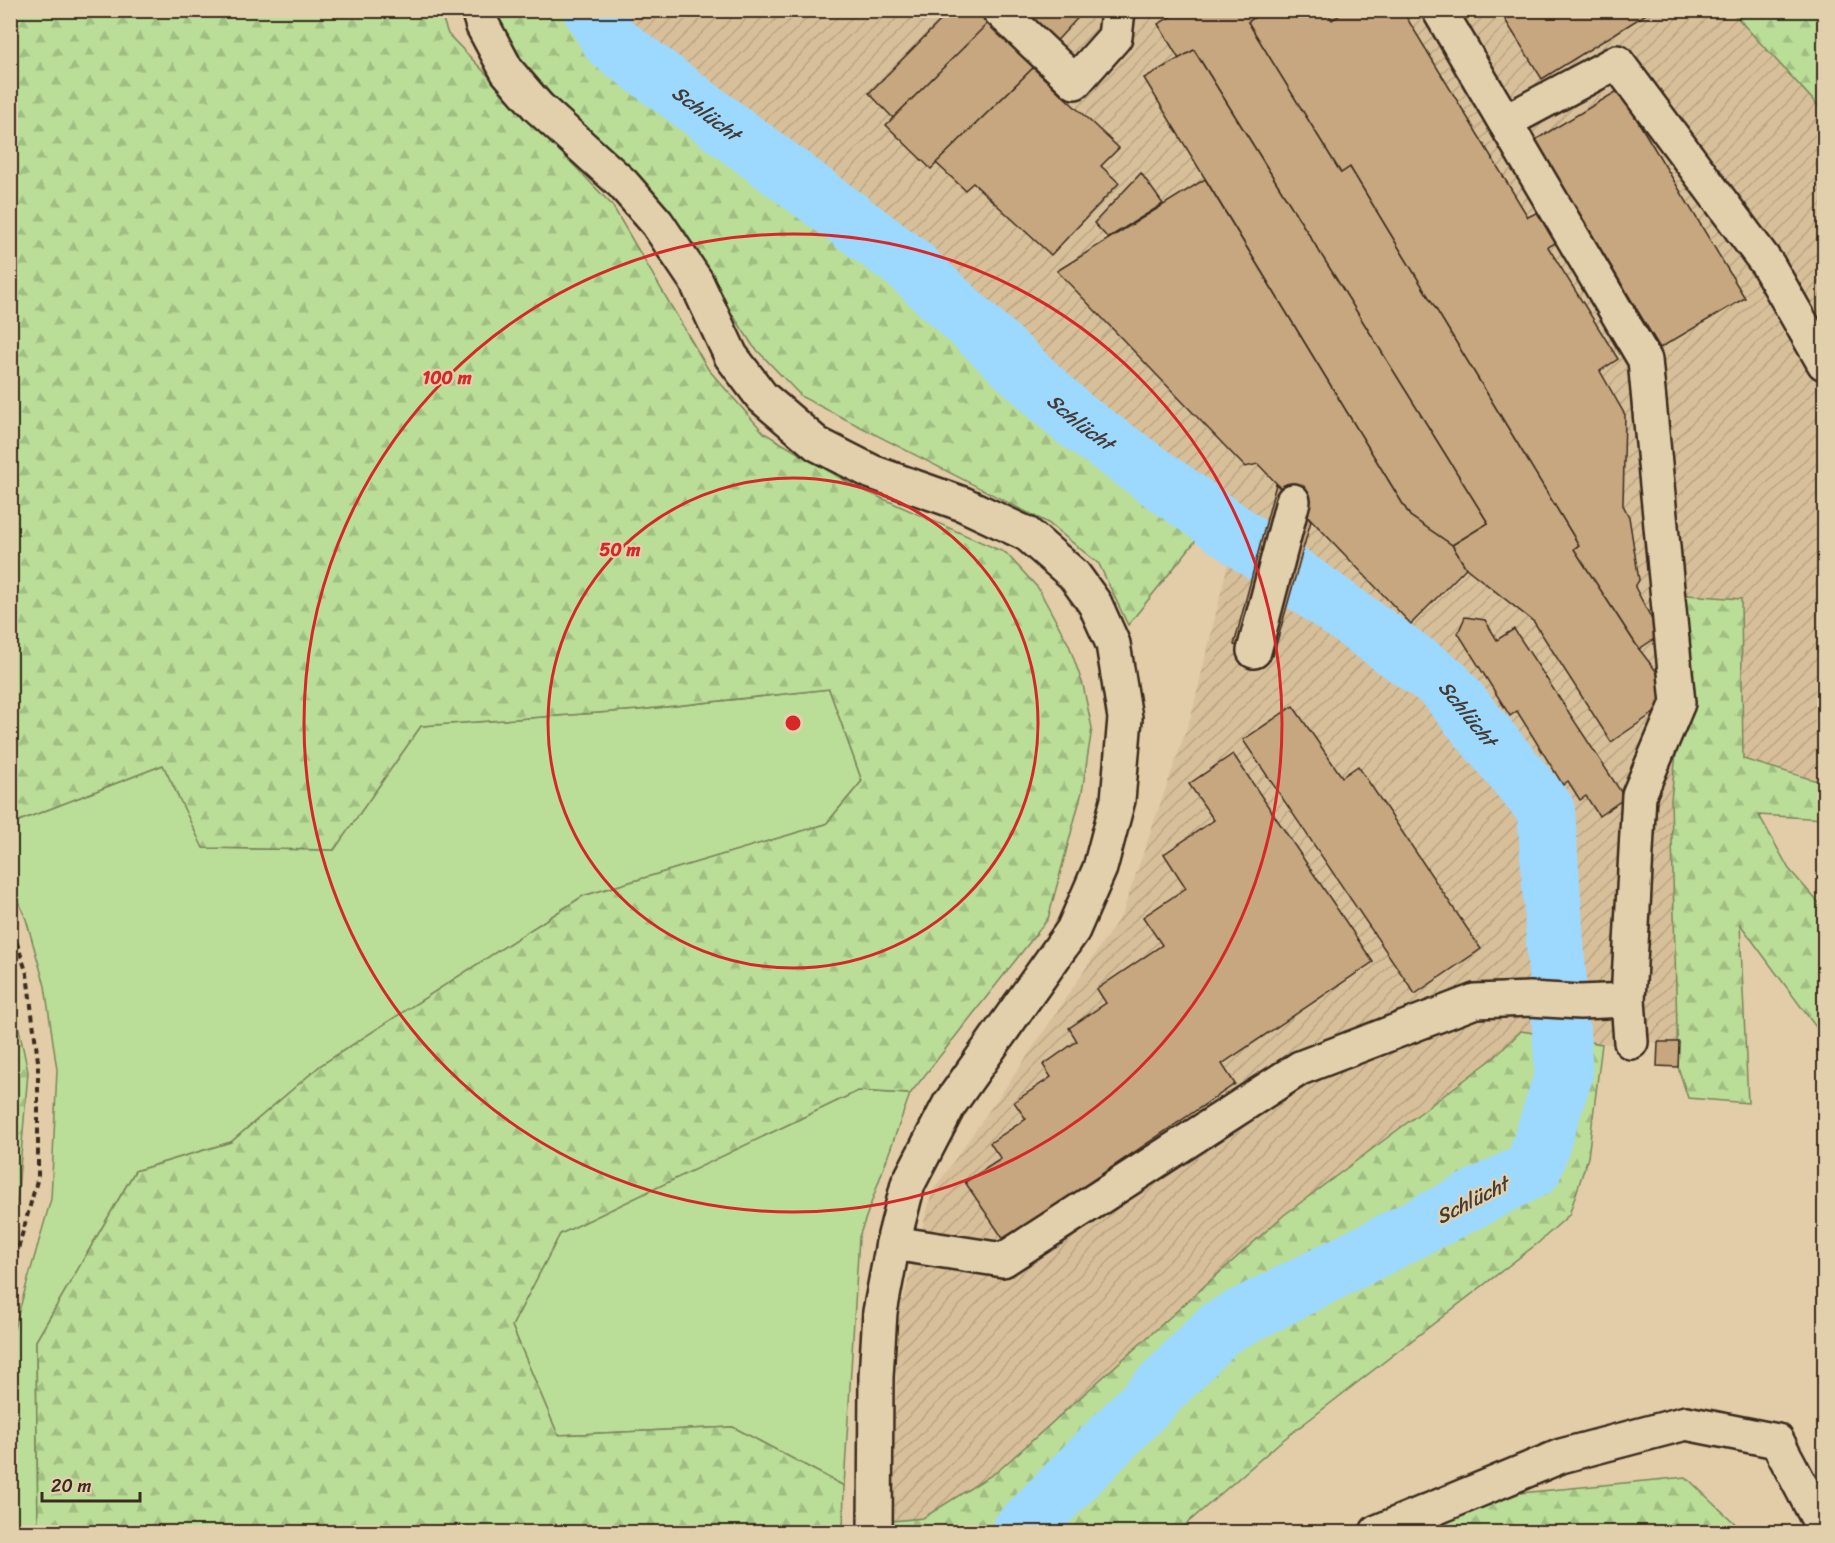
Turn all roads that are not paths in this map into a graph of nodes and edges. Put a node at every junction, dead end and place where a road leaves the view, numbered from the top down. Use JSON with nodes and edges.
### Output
{"nodes":[{"id":1,"x":478,"y":10,"type":"edge"},
{"id":2,"x":999,"y":10,"type":"edge"},
{"id":3,"x":1118,"y":10,"type":"edge"},
{"id":4,"x":1439,"y":10,"type":"edge"},
{"id":5,"x":1505,"y":122,"type":"junction"},
{"id":6,"x":1824,"y":363,"type":"edge"},
{"id":7,"x":1293,"y":501,"type":"dead end"},
{"id":8,"x":1254,"y":651,"type":"dead end"},
{"id":9,"x":1628,"y":1000,"type":"junction"},
{"id":10,"x":1631,"y":1042,"type":"dead end"},
{"id":11,"x":893,"y":1243,"type":"junction"},
{"id":12,"x":1824,"y":1530,"type":"edge"},
{"id":13,"x":875,"y":1533,"type":"edge"},
{"id":14,"x":1377,"y":1533,"type":"edge"}],
"edges":[{"from":1,"to":11,"type":"main road"},
{"from":2,"to":3,"type":"main road"},
{"from":4,"to":5,"type":"main road"},
{"from":5,"to":6,"type":"main road"},
{"from":5,"to":9,"type":"main road"},
{"from":7,"to":8,"type":"main road"},
{"from":9,"to":10,"type":"main road"},
{"from":9,"to":11,"type":"main road"},
{"from":11,"to":13,"type":"main road"},
{"from":12,"to":14,"type":"main road"}]}
